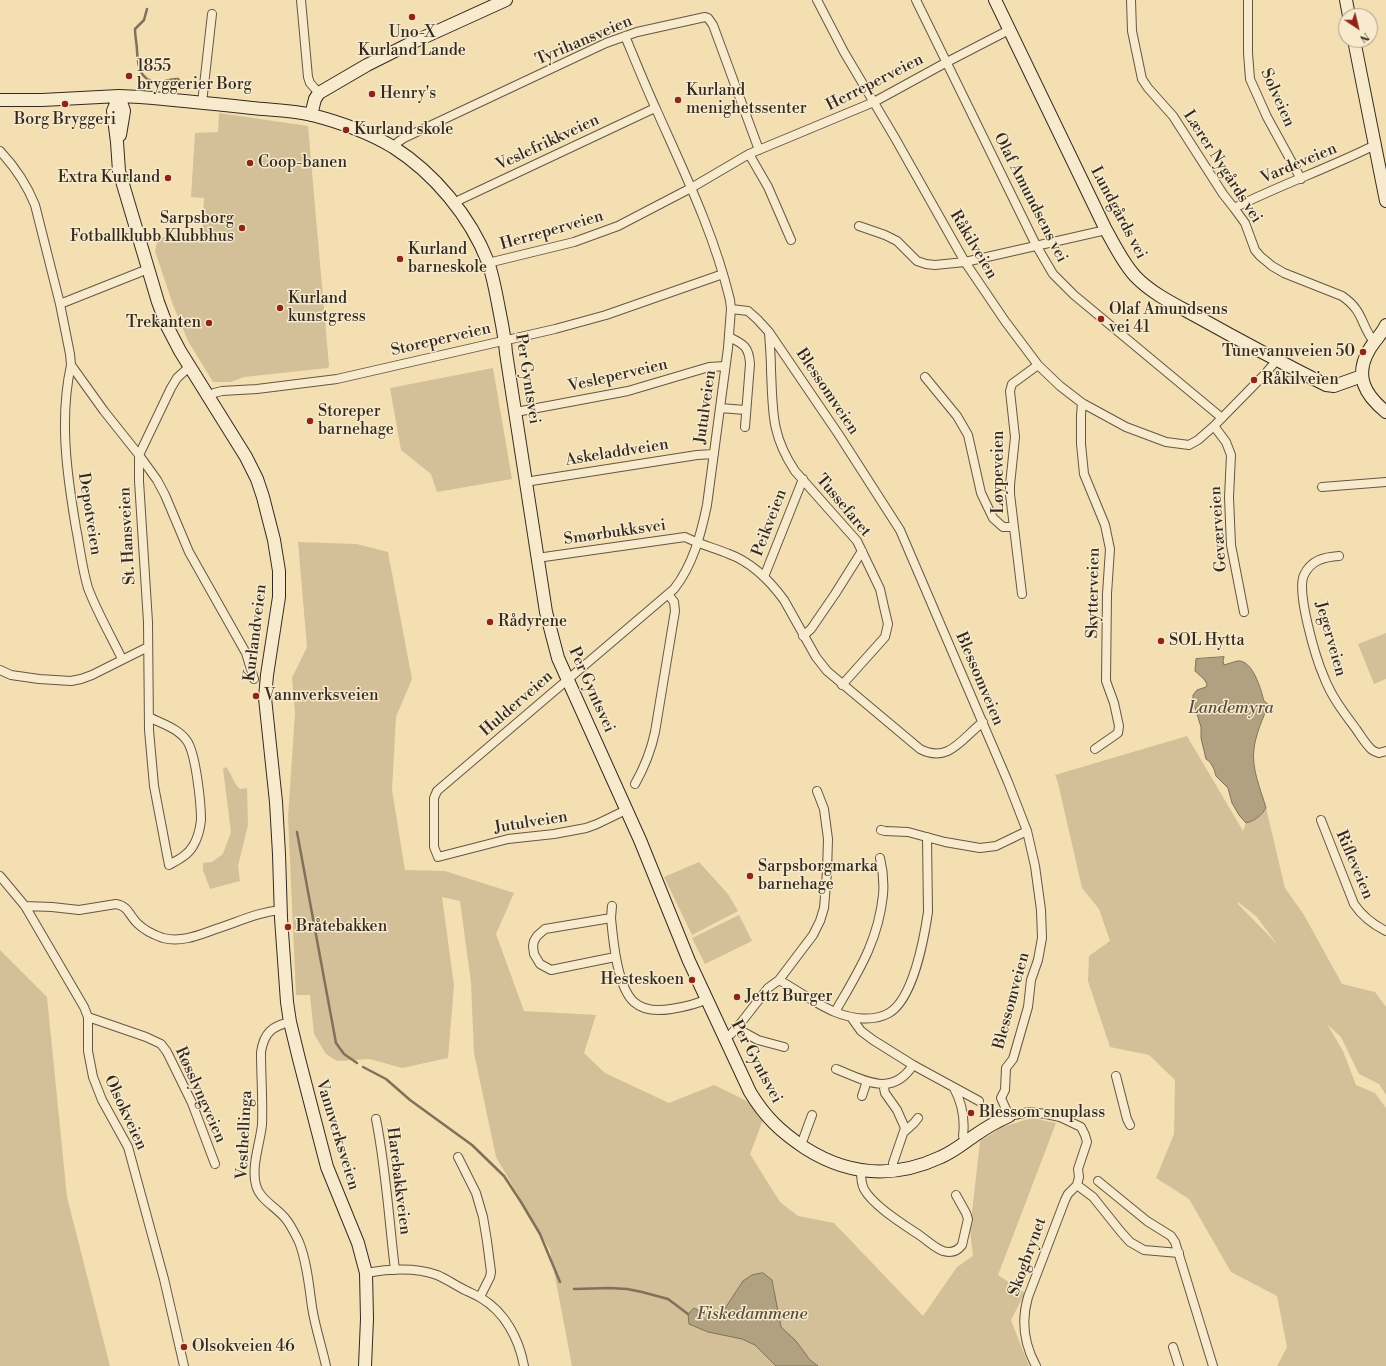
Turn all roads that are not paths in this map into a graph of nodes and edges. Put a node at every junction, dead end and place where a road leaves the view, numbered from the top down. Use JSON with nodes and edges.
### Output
{"nodes":[{"id":1,"x":301,"y":0,"type":"edge"},
{"id":2,"x":505,"y":0,"type":"edge"},
{"id":3,"x":817,"y":0,"type":"edge"},
{"id":4,"x":916,"y":0,"type":"edge"},
{"id":5,"x":995,"y":0,"type":"edge"},
{"id":6,"x":1131,"y":0,"type":"edge"},
{"id":7,"x":1248,"y":0,"type":"edge"},
{"id":8,"x":212,"y":14,"type":"dead end"},
{"id":9,"x":1009,"y":30,"type":"junction"},
{"id":10,"x":625,"y":36,"type":"junction"},
{"id":11,"x":1356,"y":48,"type":"edge"},
{"id":12,"x":948,"y":62,"type":"junction"},
{"id":13,"x":319,"y":93,"type":"junction"},
{"id":14,"x":119,"y":96,"type":"junction"},
{"id":15,"x":0,"y":100,"type":"edge"},
{"id":16,"x":874,"y":102,"type":"junction"},
{"id":17,"x":202,"y":103,"type":"junction"},
{"id":18,"x":655,"y":108,"type":"junction"},
{"id":19,"x":311,"y":115,"type":"junction"},
{"id":20,"x":1374,"y":145,"type":"junction"},
{"id":21,"x":394,"y":148,"type":"junction"},
{"id":22,"x":759,"y":150,"type":"junction"},
{"id":23,"x":0,"y":151,"type":"edge"},
{"id":24,"x":749,"y":154,"type":"junction"},
{"id":25,"x":1301,"y":179,"type":"junction"},
{"id":26,"x":691,"y":188,"type":"junction"},
{"id":27,"x":1386,"y":201,"type":"edge"},
{"id":28,"x":453,"y":203,"type":"junction"},
{"id":29,"x":1234,"y":208,"type":"junction"},
{"id":30,"x":859,"y":226,"type":"dead end"},
{"id":31,"x":1106,"y":230,"type":"junction"},
{"id":32,"x":791,"y":240,"type":"dead end"},
{"id":33,"x":1036,"y":245,"type":"junction"},
{"id":34,"x":965,"y":262,"type":"junction"},
{"id":35,"x":488,"y":263,"type":"junction"},
{"id":36,"x":148,"y":268,"type":"junction"},
{"id":37,"x":723,"y":274,"type":"junction"},
{"id":38,"x":60,"y":304,"type":"junction"},
{"id":39,"x":731,"y":309,"type":"junction"},
{"id":40,"x":1386,"y":327,"type":"edge"},
{"id":41,"x":769,"y":332,"type":"junction"},
{"id":42,"x":729,"y":337,"type":"junction"},
{"id":43,"x":505,"y":340,"type":"junction"},
{"id":44,"x":1374,"y":342,"type":"junction"},
{"id":45,"x":1277,"y":360,"type":"junction"},
{"id":46,"x":71,"y":365,"type":"junction"},
{"id":47,"x":1038,"y":365,"type":"junction"},
{"id":48,"x":725,"y":366,"type":"junction"},
{"id":49,"x":189,"y":367,"type":"junction"},
{"id":50,"x":1362,"y":376,"type":"junction"},
{"id":51,"x":925,"y":377,"type":"dead end"},
{"id":52,"x":208,"y":396,"type":"junction"},
{"id":53,"x":1082,"y":403,"type":"junction"},
{"id":54,"x":720,"y":408,"type":"junction"},
{"id":55,"x":745,"y":410,"type":"junction"},
{"id":56,"x":516,"y":412,"type":"junction"},
{"id":57,"x":1386,"y":412,"type":"edge"},
{"id":58,"x":1222,"y":418,"type":"junction"},
{"id":59,"x":1214,"y":426,"type":"junction"},
{"id":60,"x":745,"y":427,"type":"dead end"},
{"id":61,"x":714,"y":454,"type":"junction"},
{"id":62,"x":139,"y":455,"type":"junction"},
{"id":63,"x":803,"y":480,"type":"junction"},
{"id":64,"x":525,"y":482,"type":"junction"},
{"id":65,"x":1386,"y":482,"type":"edge"},
{"id":66,"x":1322,"y":487,"type":"dead end"},
{"id":67,"x":1013,"y":527,"type":"junction"},
{"id":68,"x":696,"y":543,"type":"junction"},
{"id":69,"x":862,"y":551,"type":"junction"},
{"id":70,"x":1339,"y":556,"type":"dead end"},
{"id":71,"x":537,"y":558,"type":"junction"},
{"id":72,"x":764,"y":577,"type":"junction"},
{"id":73,"x":668,"y":594,"type":"junction"},
{"id":74,"x":1022,"y":594,"type":"dead end"},
{"id":75,"x":1244,"y":612,"type":"dead end"},
{"id":76,"x":803,"y":636,"type":"junction"},
{"id":77,"x":148,"y":647,"type":"junction"},
{"id":78,"x":122,"y":659,"type":"junction"},
{"id":79,"x":0,"y":670,"type":"edge"},
{"id":80,"x":254,"y":679,"type":"dead end"},
{"id":81,"x":567,"y":679,"type":"junction"},
{"id":82,"x":842,"y":685,"type":"junction"},
{"id":83,"x":149,"y":717,"type":"junction"},
{"id":84,"x":982,"y":722,"type":"junction"},
{"id":85,"x":1095,"y":749,"type":"dead end"},
{"id":86,"x":1386,"y":751,"type":"edge"},
{"id":87,"x":634,"y":784,"type":"dead end"},
{"id":88,"x":817,"y":791,"type":"dead end"},
{"id":89,"x":626,"y":810,"type":"junction"},
{"id":90,"x":1321,"y":820,"type":"dead end"},
{"id":91,"x":881,"y":830,"type":"dead end"},
{"id":92,"x":1027,"y":831,"type":"junction"},
{"id":93,"x":927,"y":837,"type":"junction"},
{"id":94,"x":438,"y":857,"type":"joint"},
{"id":95,"x":880,"y":858,"type":"dead end"},
{"id":96,"x":0,"y":876,"type":"edge"},
{"id":97,"x":25,"y":906,"type":"junction"},
{"id":98,"x":612,"y":906,"type":"dead end"},
{"id":99,"x":281,"y":910,"type":"junction"},
{"id":100,"x":611,"y":918,"type":"junction"},
{"id":101,"x":1386,"y":930,"type":"edge"},
{"id":102,"x":615,"y":957,"type":"junction"},
{"id":103,"x":779,"y":980,"type":"junction"},
{"id":104,"x":706,"y":1000,"type":"junction"},
{"id":105,"x":835,"y":1012,"type":"junction"},
{"id":106,"x":88,"y":1017,"type":"junction"},
{"id":107,"x":851,"y":1017,"type":"junction"},
{"id":108,"x":290,"y":1022,"type":"junction"},
{"id":109,"x":736,"y":1028,"type":"junction"},
{"id":110,"x":725,"y":1038,"type":"junction"},
{"id":111,"x":784,"y":1047,"type":"dead end"},
{"id":112,"x":913,"y":1065,"type":"junction"},
{"id":113,"x":836,"y":1069,"type":"dead end"},
{"id":114,"x":1116,"y":1076,"type":"dead end"},
{"id":115,"x":867,"y":1082,"type":"junction"},
{"id":116,"x":886,"y":1084,"type":"junction"},
{"id":117,"x":954,"y":1087,"type":"junction"},
{"id":118,"x":862,"y":1096,"type":"dead end"},
{"id":119,"x":979,"y":1101,"type":"dead end"},
{"id":120,"x":812,"y":1114,"type":"dead end"},
{"id":121,"x":1009,"y":1116,"type":"junction"},
{"id":122,"x":918,"y":1118,"type":"dead end"},
{"id":123,"x":376,"y":1119,"type":"dead end"},
{"id":124,"x":1130,"y":1125,"type":"dead end"},
{"id":125,"x":904,"y":1132,"type":"junction"},
{"id":126,"x":963,"y":1136,"type":"dead end"},
{"id":127,"x":801,"y":1145,"type":"junction"},
{"id":128,"x":458,"y":1157,"type":"dead end"},
{"id":129,"x":893,"y":1163,"type":"dead end"},
{"id":130,"x":215,"y":1164,"type":"dead end"},
{"id":131,"x":861,"y":1171,"type":"junction"},
{"id":132,"x":1098,"y":1182,"type":"dead end"},
{"id":133,"x":1077,"y":1185,"type":"junction"},
{"id":134,"x":956,"y":1195,"type":"dead end"},
{"id":135,"x":1179,"y":1253,"type":"junction"},
{"id":136,"x":395,"y":1270,"type":"junction"},
{"id":137,"x":366,"y":1273,"type":"junction"},
{"id":138,"x":480,"y":1297,"type":"junction"},
{"id":139,"x":1173,"y":1347,"type":"dead end"},
{"id":140,"x":184,"y":1366,"type":"edge"},
{"id":141,"x":326,"y":1366,"type":"edge"},
{"id":142,"x":365,"y":1366,"type":"edge"},
{"id":143,"x":524,"y":1366,"type":"edge"},
{"id":144,"x":1036,"y":1366,"type":"edge"},
{"id":145,"x":1179,"y":1366,"type":"edge"},
{"id":146,"x":1213,"y":1366,"type":"edge"}],
"edges":[{"from":1,"to":13,"type":"street"},
{"from":2,"to":13,"type":"street"},
{"from":3,"to":16,"type":"street","name":"Råkilveien"},
{"from":4,"to":12,"type":"street","name":"Olaf Amundsens vei"},
{"from":5,"to":9,"type":"street","name":"Lundgårds vei"},
{"from":6,"to":29,"type":"street","name":"Lærer Nygårds vei"},
{"from":7,"to":25,"type":"street","name":"Solveien"},
{"from":8,"to":17,"type":"street"},
{"from":9,"to":12,"type":"street","name":"Herreperveien"},
{"from":9,"to":31,"type":"street","name":"Lundgårds vei"},
{"from":10,"to":18,"type":"street","name":"Jutulveien"},
{"from":10,"to":21,"type":"street","name":"Tyrihansveien"},
{"from":10,"to":22,"type":"street","name":"Tyrihansveien"},
{"from":11,"to":20,"type":"street"},
{"from":12,"to":16,"type":"street","name":"Herreperveien"},
{"from":12,"to":33,"type":"street","name":"Olaf Amundsens vei"},
{"from":13,"to":19,"type":"street"},
{"from":14,"to":15,"type":"street","name":"Per Gyntsvei"},
{"from":14,"to":17,"type":"street","name":"Per Gyntsvei"},
{"from":14,"to":36,"type":"street","name":"Kurlandveien"},
{"from":16,"to":22,"type":"street","name":"Herreperveien"},
{"from":16,"to":34,"type":"street","name":"Råkilveien"},
{"from":17,"to":19,"type":"street","name":"Per Gyntsvei"},
{"from":18,"to":26,"type":"street","name":"Jutulveien"},
{"from":18,"to":28,"type":"street","name":"Veslefrikkveien"},
{"from":19,"to":21,"type":"street","name":"Per Gyntsvei"},
{"from":20,"to":25,"type":"street","name":"Vardeveien"},
{"from":20,"to":27,"type":"street"},
{"from":21,"to":28,"type":"street","name":"Per Gyntsvei"},
{"from":22,"to":24,"type":"street","name":"Herreperveien"},
{"from":23,"to":38,"type":"street"},
{"from":24,"to":26,"type":"street","name":"Herreperveien"},
{"from":24,"to":32,"type":"street"},
{"from":25,"to":29,"type":"street","name":"Vardeveien"},
{"from":26,"to":35,"type":"street","name":"Herreperveien"},
{"from":26,"to":37,"type":"street","name":"Jutulveien"},
{"from":28,"to":35,"type":"street","name":"Per Gyntsvei"},
{"from":29,"to":44,"type":"street","name":"Lærer Nygårds vei"},
{"from":30,"to":34,"type":"street"},
{"from":31,"to":33,"type":"street"},
{"from":31,"to":45,"type":"street","name":"Lundgårds vei"},
{"from":33,"to":34,"type":"street"},
{"from":33,"to":58,"type":"street","name":"Olaf Amundsens vei"},
{"from":34,"to":47,"type":"street","name":"Råkilveien"},
{"from":35,"to":43,"type":"street","name":"Per Gyntsvei"},
{"from":36,"to":38,"type":"street"},
{"from":36,"to":49,"type":"street","name":"Kurlandveien"},
{"from":37,"to":39,"type":"street","name":"Jutulveien"},
{"from":37,"to":43,"type":"street","name":"Storeperveien"},
{"from":38,"to":46,"type":"street"},
{"from":39,"to":41,"type":"street","name":"Blessomveien"},
{"from":39,"to":42,"type":"street","name":"Jutulveien"},
{"from":40,"to":44,"type":"street"},
{"from":41,"to":63,"type":"street","name":"Tussefaret"},
{"from":41,"to":84,"type":"street","name":"Blessomveien"},
{"from":42,"to":48,"type":"street","name":"Jutulveien"},
{"from":42,"to":55,"type":"street"},
{"from":43,"to":52,"type":"street","name":"Storeperveien"},
{"from":43,"to":56,"type":"street","name":"Per Gyntsvei"},
{"from":44,"to":50,"type":"street"},
{"from":45,"to":50,"type":"street","name":"Lundgårds vei"},
{"from":45,"to":58,"type":"street","name":"Råkilveien"},
{"from":46,"to":62,"type":"street"},
{"from":46,"to":78,"type":"street","name":"Depotveien"},
{"from":47,"to":53,"type":"street","name":"Råkilveien"},
{"from":47,"to":67,"type":"street","name":"Løypeveien"},
{"from":48,"to":54,"type":"street","name":"Jutulveien"},
{"from":48,"to":56,"type":"street","name":"Vesleperveien"},
{"from":49,"to":52,"type":"street","name":"Kurlandveien"},
{"from":49,"to":62,"type":"street","name":"St. Hansveien"},
{"from":50,"to":57,"type":"street"},
{"from":51,"to":67,"type":"street"},
{"from":52,"to":99,"type":"street","name":"Kurlandveien"},
{"from":53,"to":59,"type":"street","name":"Råkilveien"},
{"from":53,"to":85,"type":"street","name":"Skytterveien"},
{"from":54,"to":55,"type":"street"},
{"from":54,"to":61,"type":"street","name":"Jutulveien"},
{"from":55,"to":60,"type":"street"},
{"from":56,"to":64,"type":"street","name":"Per Gyntsvei"},
{"from":58,"to":59,"type":"street","name":"Råkilveien"},
{"from":59,"to":75,"type":"street","name":"Geværveien"},
{"from":61,"to":64,"type":"street","name":"Askeladdveien"},
{"from":61,"to":68,"type":"street","name":"Jutulveien"},
{"from":62,"to":77,"type":"street","name":"St. Hansveien"},
{"from":62,"to":80,"type":"street"},
{"from":63,"to":69,"type":"street","name":"Tussefaret"},
{"from":63,"to":72,"type":"street","name":"Peikveien"},
{"from":64,"to":71,"type":"street","name":"Per Gyntsvei"},
{"from":65,"to":66,"type":"street"},
{"from":67,"to":74,"type":"street","name":"Løypeveien"},
{"from":68,"to":71,"type":"street","name":"Smørbukksvei"},
{"from":68,"to":72,"type":"street","name":"Smørbukksvei"},
{"from":68,"to":73,"type":"street","name":"Jutulveien"},
{"from":69,"to":76,"type":"street"},
{"from":69,"to":82,"type":"street","name":"Tussefaret"},
{"from":70,"to":86,"type":"street","name":"Jegerveien"},
{"from":71,"to":81,"type":"street","name":"Per Gyntsvei"},
{"from":72,"to":76,"type":"street","name":"Smørbukksvei"},
{"from":73,"to":81,"type":"street","name":"Hulderveien"},
{"from":73,"to":87,"type":"street"},
{"from":76,"to":82,"type":"street","name":"Smørbukksvei"},
{"from":77,"to":78,"type":"street"},
{"from":77,"to":83,"type":"street","name":"St. Hansveien"},
{"from":78,"to":79,"type":"street"},
{"from":81,"to":89,"type":"street","name":"Per Gyntsvei"},
{"from":81,"to":94,"type":"street","name":"Hulderveien"},
{"from":82,"to":84,"type":"street","name":"Smørbukksvei"},
{"from":83,"to":83,"type":"street","name":"St. Hansveien"},
{"from":84,"to":92,"type":"street","name":"Blessomveien"},
{"from":88,"to":103,"type":"street"},
{"from":89,"to":94,"type":"street","name":"Jutulveien"},
{"from":89,"to":104,"type":"street","name":"Per Gyntsvei"},
{"from":90,"to":101,"type":"street","name":"Rifleveien"},
{"from":91,"to":93,"type":"street"},
{"from":92,"to":93,"type":"street"},
{"from":92,"to":121,"type":"street","name":"Blessomveien"},
{"from":93,"to":107,"type":"street"},
{"from":95,"to":105,"type":"street"},
{"from":96,"to":97,"type":"street","name":"Olsokveien"},
{"from":97,"to":99,"type":"street"},
{"from":97,"to":106,"type":"street","name":"Olsokveien"},
{"from":98,"to":100,"type":"street"},
{"from":99,"to":108,"type":"street","name":"Vannverksveien"},
{"from":100,"to":102,"type":"street"},
{"from":100,"to":102,"type":"street"},
{"from":102,"to":104,"type":"street"},
{"from":103,"to":105,"type":"street"},
{"from":103,"to":109,"type":"street"},
{"from":104,"to":110,"type":"street","name":"Per Gyntsvei"},
{"from":105,"to":107,"type":"street"},
{"from":106,"to":130,"type":"street","name":"Røsslyngveien"},
{"from":106,"to":140,"type":"street","name":"Olsokveien"},
{"from":107,"to":112,"type":"street"},
{"from":108,"to":137,"type":"street","name":"Vannverksveien"},
{"from":108,"to":141,"type":"street","name":"Vesthellinga"},
{"from":109,"to":110,"type":"street"},
{"from":109,"to":111,"type":"street"},
{"from":110,"to":127,"type":"street","name":"Per Gyntsvei"},
{"from":112,"to":116,"type":"street"},
{"from":112,"to":117,"type":"street"},
{"from":113,"to":115,"type":"street"},
{"from":114,"to":124,"type":"street"},
{"from":115,"to":116,"type":"street"},
{"from":115,"to":118,"type":"street"},
{"from":116,"to":125,"type":"street"},
{"from":117,"to":119,"type":"street"},
{"from":117,"to":126,"type":"street"},
{"from":120,"to":127,"type":"street"},
{"from":121,"to":131,"type":"street","name":"Per Gyntsvei"},
{"from":121,"to":133,"type":"street"},
{"from":122,"to":125,"type":"street"},
{"from":123,"to":136,"type":"street","name":"Harebakkveien"},
{"from":125,"to":129,"type":"street"},
{"from":127,"to":131,"type":"street","name":"Per Gyntsvei"},
{"from":128,"to":138,"type":"street"},
{"from":131,"to":134,"type":"street"},
{"from":132,"to":135,"type":"street"},
{"from":133,"to":135,"type":"street"},
{"from":133,"to":144,"type":"street","name":"Skogbrynet"},
{"from":135,"to":146,"type":"street"},
{"from":136,"to":137,"type":"street"},
{"from":136,"to":138,"type":"street"},
{"from":137,"to":142,"type":"street","name":"Vannverksveien"},
{"from":138,"to":143,"type":"street"},
{"from":139,"to":145,"type":"street"}]}
